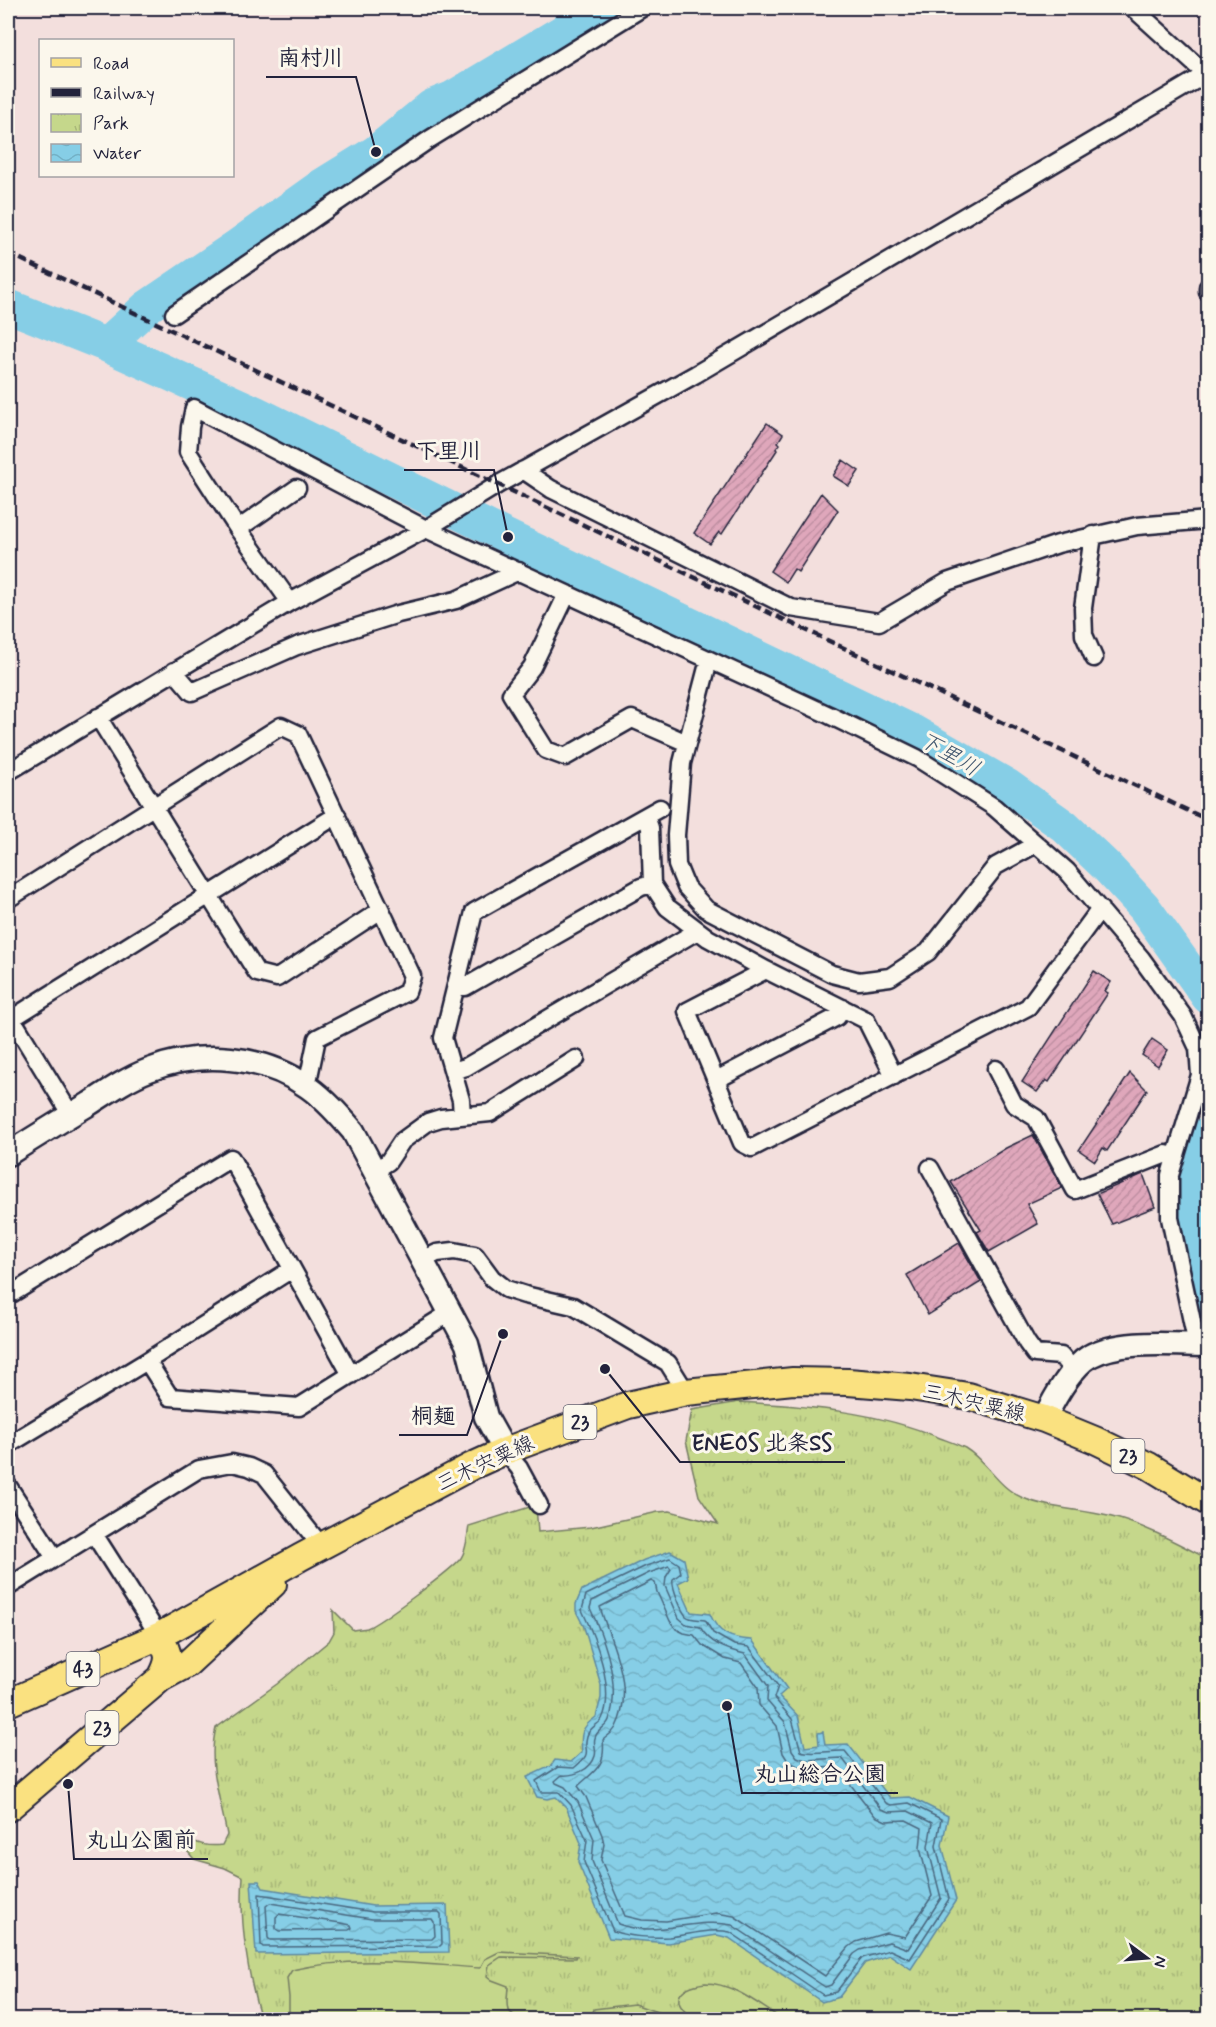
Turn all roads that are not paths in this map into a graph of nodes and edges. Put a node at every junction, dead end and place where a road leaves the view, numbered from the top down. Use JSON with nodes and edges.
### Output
{"nodes":[{"id":1,"x":642,"y":8,"type":"edge"},
{"id":2,"x":1133,"y":8,"type":"edge"},
{"id":3,"x":1208,"y":75,"type":"edge"},
{"id":4,"x":1209,"y":287,"type":"edge"},
{"id":5,"x":1209,"y":292,"type":"edge"},
{"id":6,"x":174,"y":314,"type":"dead end"},
{"id":7,"x":523,"y":470,"type":"junction"},
{"id":8,"x":297,"y":488,"type":"dead end"},
{"id":9,"x":1209,"y":520,"type":"edge"},
{"id":10,"x":430,"y":526,"type":"junction"},
{"id":11,"x":238,"y":529,"type":"junction"},
{"id":12,"x":1093,"y":535,"type":"junction"},
{"id":13,"x":519,"y":571,"type":"junction"},
{"id":14,"x":567,"y":594,"type":"junction"},
{"id":15,"x":290,"y":602,"type":"junction"},
{"id":16,"x":1094,"y":658,"type":"dead end"},
{"id":17,"x":709,"y":660,"type":"junction"},
{"id":18,"x":174,"y":671,"type":"junction"},
{"id":19,"x":98,"y":717,"type":"junction"},
{"id":20,"x":687,"y":743,"type":"junction"},
{"id":21,"x":8,"y":772,"type":"edge"},
{"id":22,"x":155,"y":806,"type":"junction"},
{"id":23,"x":337,"y":815,"type":"junction"},
{"id":24,"x":1036,"y":844,"type":"junction"},
{"id":25,"x":652,"y":884,"type":"junction"},
{"id":26,"x":209,"y":895,"type":"junction"},
{"id":27,"x":8,"y":899,"type":"edge"},
{"id":28,"x":1100,"y":909,"type":"junction"},
{"id":29,"x":381,"y":910,"type":"junction"},
{"id":30,"x":696,"y":929,"type":"junction"},
{"id":31,"x":766,"y":970,"type":"junction"},
{"id":32,"x":456,"y":986,"type":"junction"},
{"id":33,"x":843,"y":1008,"type":"junction"},
{"id":34,"x":9,"y":1017,"type":"edge"},
{"id":35,"x":576,"y":1059,"type":"dead end"},
{"id":36,"x":996,"y":1069,"type":"dead end"},
{"id":37,"x":453,"y":1071,"type":"junction"},
{"id":38,"x":894,"y":1076,"type":"junction"},
{"id":39,"x":716,"y":1080,"type":"junction"},
{"id":40,"x":307,"y":1086,"type":"junction"},
{"id":41,"x":71,"y":1115,"type":"junction"},
{"id":42,"x":462,"y":1116,"type":"junction"},
{"id":43,"x":8,"y":1154,"type":"edge"},
{"id":44,"x":1176,"y":1156,"type":"junction"},
{"id":45,"x":930,"y":1168,"type":"dead end"},
{"id":46,"x":374,"y":1171,"type":"junction"},
{"id":47,"x":422,"y":1260,"type":"junction"},
{"id":48,"x":292,"y":1269,"type":"junction"},
{"id":49,"x":8,"y":1296,"type":"edge"},
{"id":50,"x":450,"y":1312,"type":"junction"},
{"id":51,"x":1203,"y":1345,"type":"edge"},
{"id":52,"x":147,"y":1361,"type":"junction"},
{"id":53,"x":1074,"y":1372,"type":"junction"},
{"id":54,"x":351,"y":1375,"type":"junction"},
{"id":55,"x":686,"y":1392,"type":"junction"},
{"id":56,"x":1044,"y":1419,"type":"junction"},
{"id":57,"x":8,"y":1444,"type":"edge"},
{"id":58,"x":505,"y":1451,"type":"junction"},
{"id":59,"x":8,"y":1486,"type":"edge"},
{"id":60,"x":1209,"y":1502,"type":"edge"},
{"id":61,"x":539,"y":1505,"type":"dead end"},
{"id":62,"x":93,"y":1534,"type":"junction"},
{"id":63,"x":312,"y":1552,"type":"junction"},
{"id":64,"x":55,"y":1558,"type":"junction"},
{"id":65,"x":8,"y":1587,"type":"edge"},
{"id":66,"x":159,"y":1636,"type":"junction"},
{"id":67,"x":161,"y":1678,"type":"junction"},
{"id":68,"x":8,"y":1703,"type":"edge"},
{"id":69,"x":8,"y":1808,"type":"edge"}],
"edges":[{"from":1,"to":6,"type":"street"},
{"from":2,"to":3,"type":"street"},
{"from":3,"to":7,"type":"street"},
{"from":4,"to":5,"type":"street"},
{"from":7,"to":10,"type":"street"},
{"from":7,"to":12,"type":"street"},
{"from":8,"to":11,"type":"street"},
{"from":9,"to":12,"type":"street"},
{"from":10,"to":11,"type":"street"},
{"from":10,"to":13,"type":"street"},
{"from":10,"to":15,"type":"street"},
{"from":11,"to":15,"type":"street"},
{"from":12,"to":16,"type":"street"},
{"from":13,"to":14,"type":"street"},
{"from":13,"to":18,"type":"street"},
{"from":14,"to":17,"type":"street"},
{"from":14,"to":20,"type":"street"},
{"from":15,"to":18,"type":"street"},
{"from":17,"to":20,"type":"street"},
{"from":17,"to":24,"type":"street"},
{"from":18,"to":19,"type":"street"},
{"from":19,"to":21,"type":"street"},
{"from":19,"to":22,"type":"street"},
{"from":20,"to":24,"type":"street"},
{"from":22,"to":23,"type":"street"},
{"from":22,"to":26,"type":"street"},
{"from":22,"to":27,"type":"street"},
{"from":23,"to":26,"type":"street"},
{"from":23,"to":29,"type":"street"},
{"from":24,"to":28,"type":"street"},
{"from":25,"to":30,"type":"street"},
{"from":25,"to":32,"type":"street"},
{"from":25,"to":32,"type":"street"},
{"from":26,"to":29,"type":"street"},
{"from":26,"to":34,"type":"street"},
{"from":28,"to":38,"type":"street"},
{"from":28,"to":44,"type":"street"},
{"from":29,"to":40,"type":"street"},
{"from":30,"to":31,"type":"street"},
{"from":30,"to":37,"type":"street"},
{"from":31,"to":33,"type":"street"},
{"from":31,"to":39,"type":"street"},
{"from":32,"to":37,"type":"street"},
{"from":33,"to":38,"type":"street"},
{"from":33,"to":39,"type":"street"},
{"from":34,"to":41,"type":"street"},
{"from":35,"to":42,"type":"street"},
{"from":36,"to":44,"type":"street"},
{"from":37,"to":42,"type":"street"},
{"from":38,"to":39,"type":"street"},
{"from":40,"to":41,"type":"street"},
{"from":40,"to":46,"type":"street"},
{"from":41,"to":43,"type":"street"},
{"from":42,"to":46,"type":"street"},
{"from":44,"to":51,"type":"street"},
{"from":45,"to":53,"type":"street"},
{"from":46,"to":47,"type":"street"},
{"from":47,"to":50,"type":"street"},
{"from":47,"to":55,"type":"street"},
{"from":48,"to":49,"type":"street"},
{"from":48,"to":52,"type":"street"},
{"from":48,"to":54,"type":"street"},
{"from":50,"to":54,"type":"street"},
{"from":50,"to":58,"type":"street"},
{"from":51,"to":53,"type":"street"},
{"from":52,"to":54,"type":"street"},
{"from":52,"to":57,"type":"street"},
{"from":53,"to":56,"type":"street"},
{"from":55,"to":56,"type":"main road","name":"三木宍粟線","number":"23"},
{"from":55,"to":58,"type":"main road","name":"三木宍粟線","number":"23"},
{"from":56,"to":60,"type":"main road","name":"三木宍粟線","number":"23"},
{"from":58,"to":61,"type":"street"},
{"from":58,"to":63,"type":"main road","name":"三木宍粟線","number":"23"},
{"from":59,"to":64,"type":"street"},
{"from":62,"to":63,"type":"street"},
{"from":62,"to":64,"type":"street"},
{"from":62,"to":66,"type":"street"},
{"from":63,"to":66,"type":"main road","name":"三木宍粟線","number":"23"},
{"from":63,"to":67,"type":"main road","number":"23"},
{"from":64,"to":65,"type":"street"},
{"from":66,"to":67,"type":"main road"},
{"from":66,"to":68,"type":"main road","number":"43"},
{"from":67,"to":69,"type":"main road","number":"23"}]}
